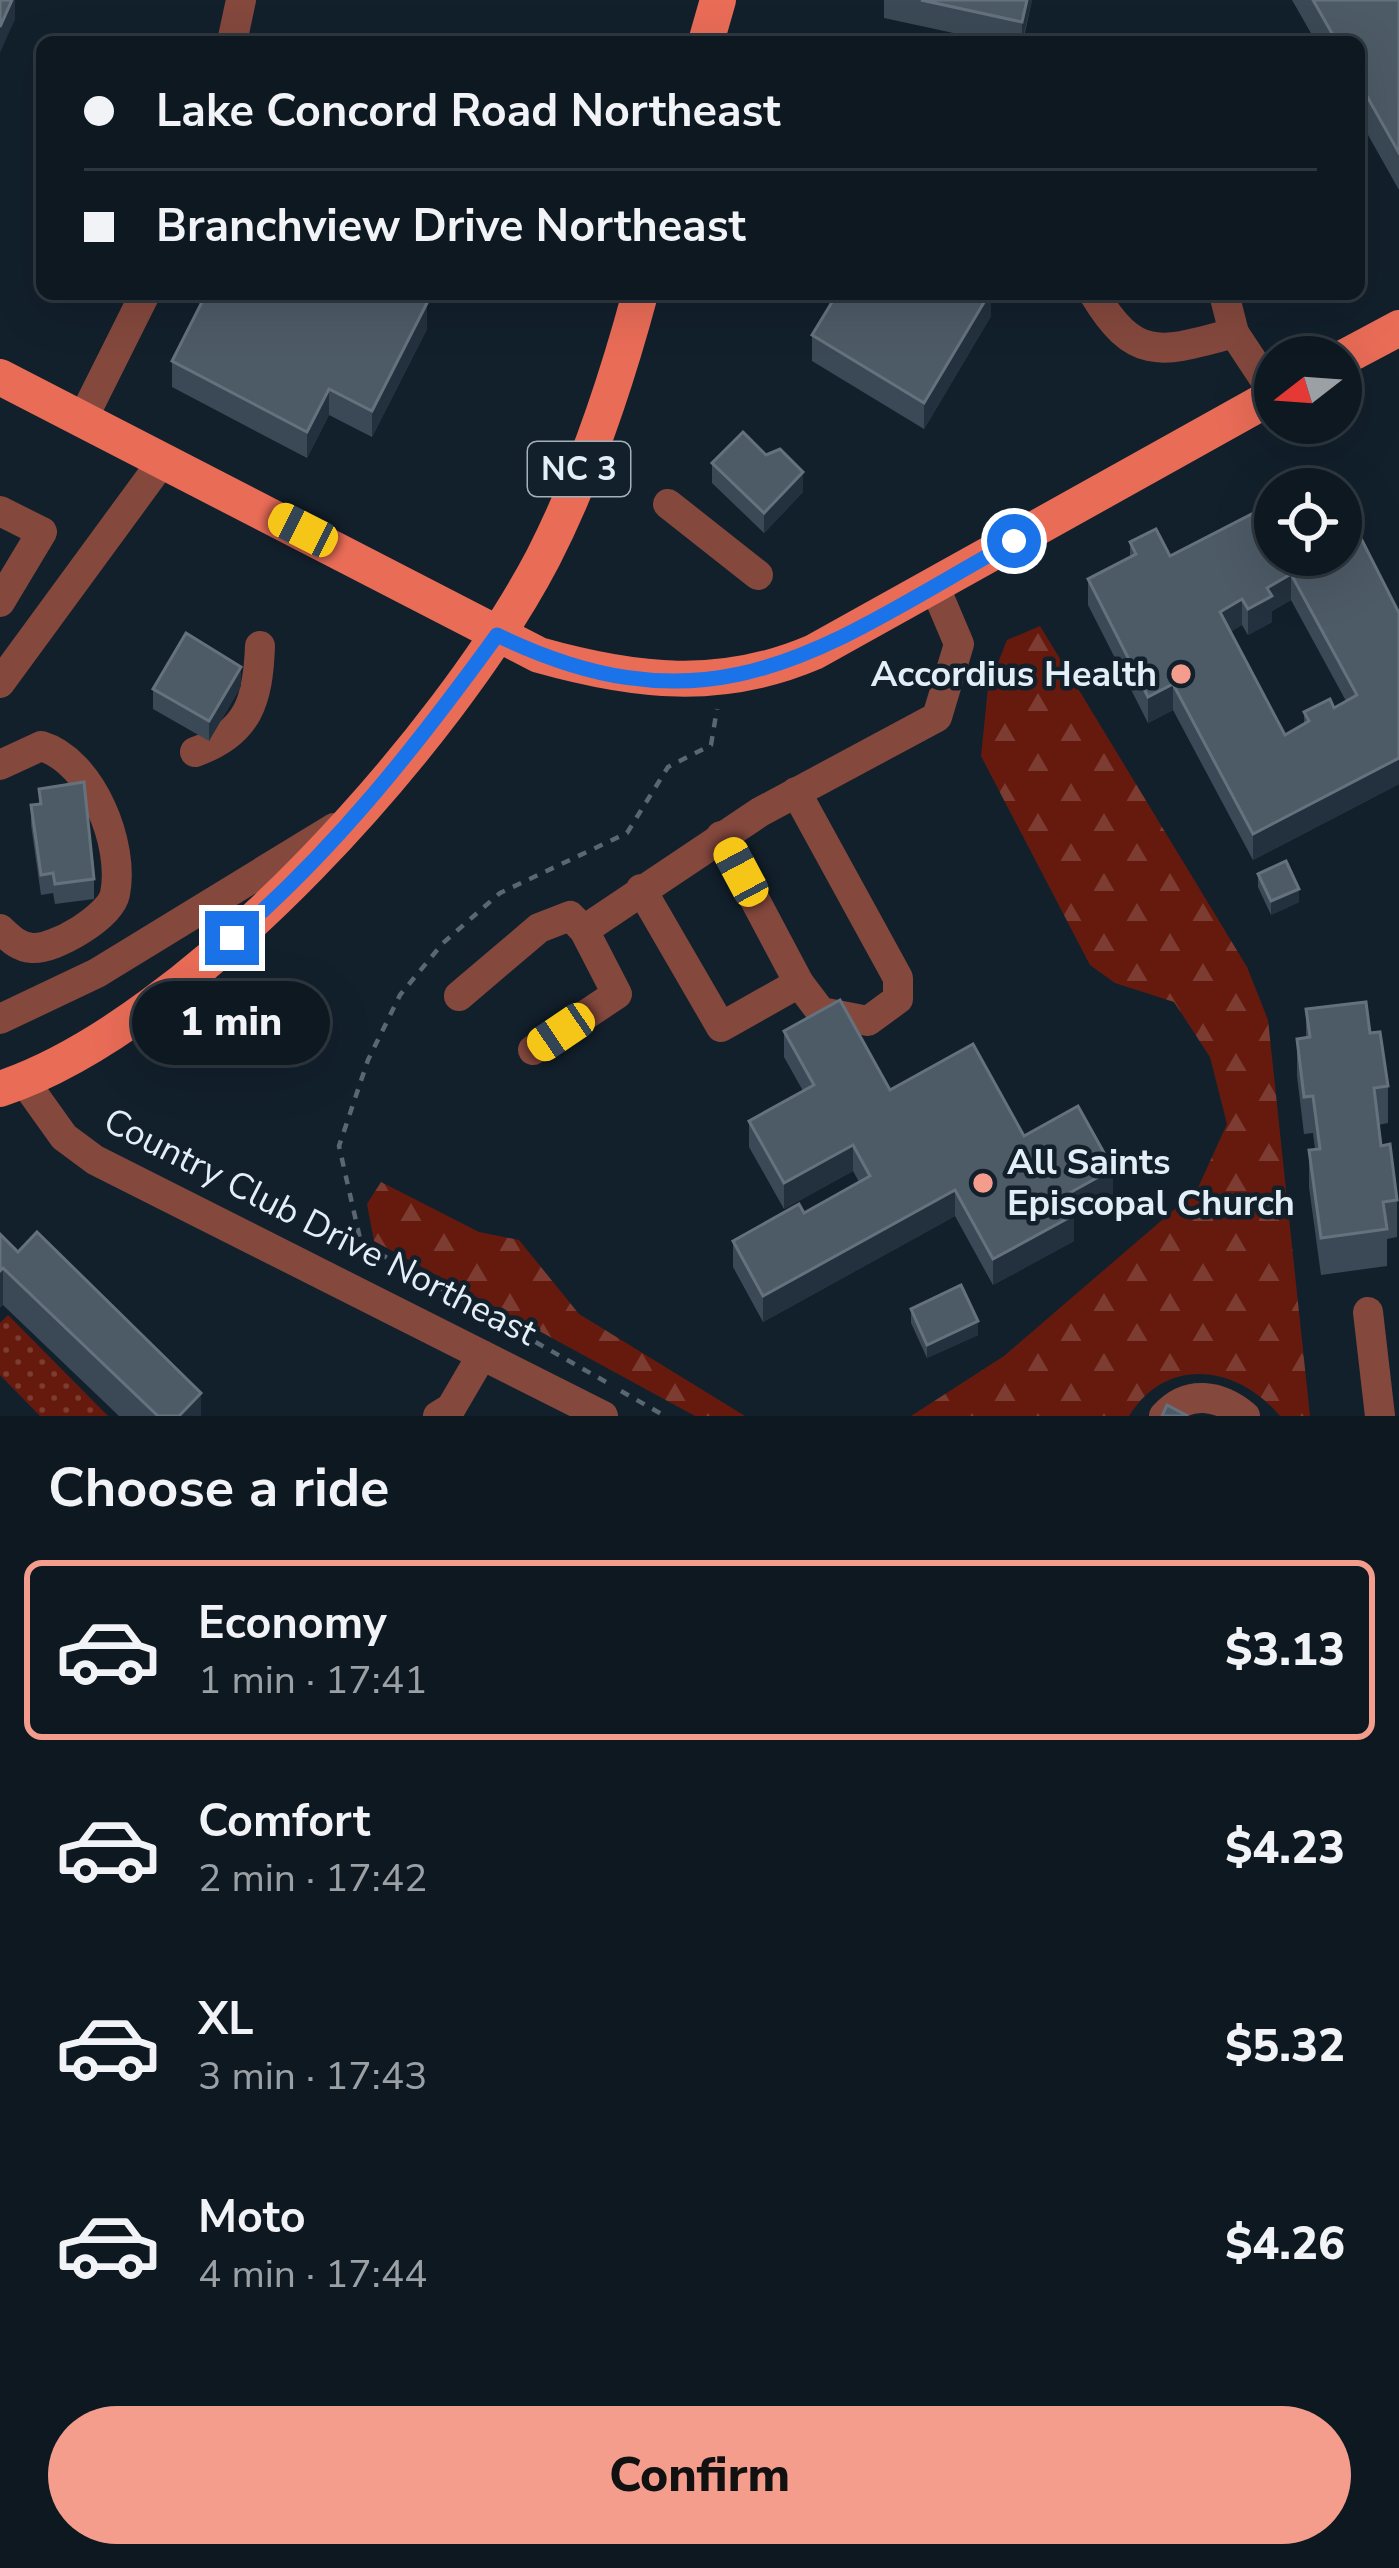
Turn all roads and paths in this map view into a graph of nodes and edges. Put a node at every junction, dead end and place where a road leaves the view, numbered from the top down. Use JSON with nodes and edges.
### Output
{"nodes":[{"id":1,"x":241,"y":0,"type":"edge"},
{"id":2,"x":718,"y":0,"type":"edge"},
{"id":3,"x":233,"y":36,"type":"edge"},
{"id":4,"x":708,"y":36,"type":"edge"},
{"id":5,"x":142,"y":300,"type":"edge"},
{"id":6,"x":638,"y":300,"type":"edge"},
{"id":7,"x":1098,"y":300,"type":"edge"},
{"id":8,"x":1226,"y":300,"type":"edge"},
{"id":9,"x":1399,"y":328,"type":"edge"},
{"id":10,"x":1234,"y":333,"type":"junction"},
{"id":11,"x":1362,"y":348,"type":"edge"},
{"id":12,"x":1254,"y":363,"type":"edge"},
{"id":13,"x":0,"y":377,"type":"edge"},
{"id":14,"x":1254,"y":407,"type":"edge"},
{"id":15,"x":83,"y":418,"type":"junction"},
{"id":16,"x":164,"y":459,"type":"junction"},
{"id":17,"x":668,"y":504,"type":"dead end"},
{"id":18,"x":0,"y":511,"type":"edge"},
{"id":19,"x":758,"y":575,"type":"dead end"},
{"id":20,"x":934,"y":586,"type":"junction"},
{"id":21,"x":0,"y":603,"type":"edge"},
{"id":22,"x":42,"y":626,"type":"junction"},
{"id":23,"x":497,"y":635,"type":"junction"},
{"id":24,"x":260,"y":646,"type":"dead end"},
{"id":25,"x":723,"y":680,"type":"junction"},
{"id":26,"x":0,"y":683,"type":"edge"},
{"id":27,"x":196,"y":752,"type":"dead end"},
{"id":28,"x":0,"y":766,"type":"edge"},
{"id":29,"x":796,"y":792,"type":"junction"},
{"id":30,"x":354,"y":815,"type":"junction"},
{"id":31,"x":722,"y":836,"type":"junction"},
{"id":32,"x":641,"y":889,"type":"junction"},
{"id":33,"x":0,"y":929,"type":"edge"},
{"id":34,"x":584,"y":930,"type":"junction"},
{"id":35,"x":799,"y":982,"type":"junction"},
{"id":36,"x":459,"y":996,"type":"dead end"},
{"id":37,"x":0,"y":1019,"type":"edge"},
{"id":38,"x":533,"y":1051,"type":"dead end"},
{"id":39,"x":12,"y":1085,"type":"edge"},
{"id":40,"x":1368,"y":1312,"type":"dead end"},
{"id":41,"x":482,"y":1355,"type":"junction"},
{"id":42,"x":437,"y":1416,"type":"edge"},
{"id":43,"x":603,"y":1416,"type":"edge"},
{"id":44,"x":665,"y":1416,"type":"edge"},
{"id":45,"x":1164,"y":1416,"type":"edge"},
{"id":46,"x":1245,"y":1416,"type":"edge"},
{"id":47,"x":1380,"y":1416,"type":"edge"}],
"edges":[{"from":1,"to":3,"type":"street"},
{"from":2,"to":4,"type":"main road"},
{"from":5,"to":15,"type":"street"},
{"from":6,"to":23,"type":"main road","number":"NC 3"},
{"from":7,"to":10,"type":"street"},
{"from":8,"to":10,"type":"street"},
{"from":9,"to":11,"type":"main road"},
{"from":10,"to":12,"type":"street"},
{"from":13,"to":15,"type":"main road"},
{"from":14,"to":20,"type":"main road"},
{"from":15,"to":16,"type":"main road"},
{"from":16,"to":22,"type":"street"},
{"from":16,"to":23,"type":"main road"},
{"from":17,"to":19,"type":"street"},
{"from":18,"to":21,"type":"street"},
{"from":20,"to":25,"type":"main road"},
{"from":20,"to":29,"type":"street"},
{"from":21,"to":22,"type":"street"},
{"from":22,"to":26,"type":"street"},
{"from":23,"to":25,"type":"main road"},
{"from":23,"to":30,"type":"main road","number":"NC 3"},
{"from":24,"to":27,"type":"street"},
{"from":25,"to":44,"type":"path"},
{"from":28,"to":33,"type":"street"},
{"from":29,"to":31,"type":"street"},
{"from":29,"to":35,"type":"street"},
{"from":30,"to":37,"type":"street"},
{"from":30,"to":39,"type":"main road","number":"NC 3"},
{"from":31,"to":32,"type":"street"},
{"from":31,"to":35,"type":"street"},
{"from":32,"to":34,"type":"street"},
{"from":32,"to":35,"type":"street"},
{"from":34,"to":36,"type":"street"},
{"from":34,"to":38,"type":"street"},
{"from":39,"to":41,"type":"street","name":"Country Club Drive Northeast"},
{"from":40,"to":47,"type":"street"},
{"from":41,"to":42,"type":"street"},
{"from":41,"to":43,"type":"street","name":"Country Club Drive Northeast"},
{"from":45,"to":46,"type":"street"}]}
